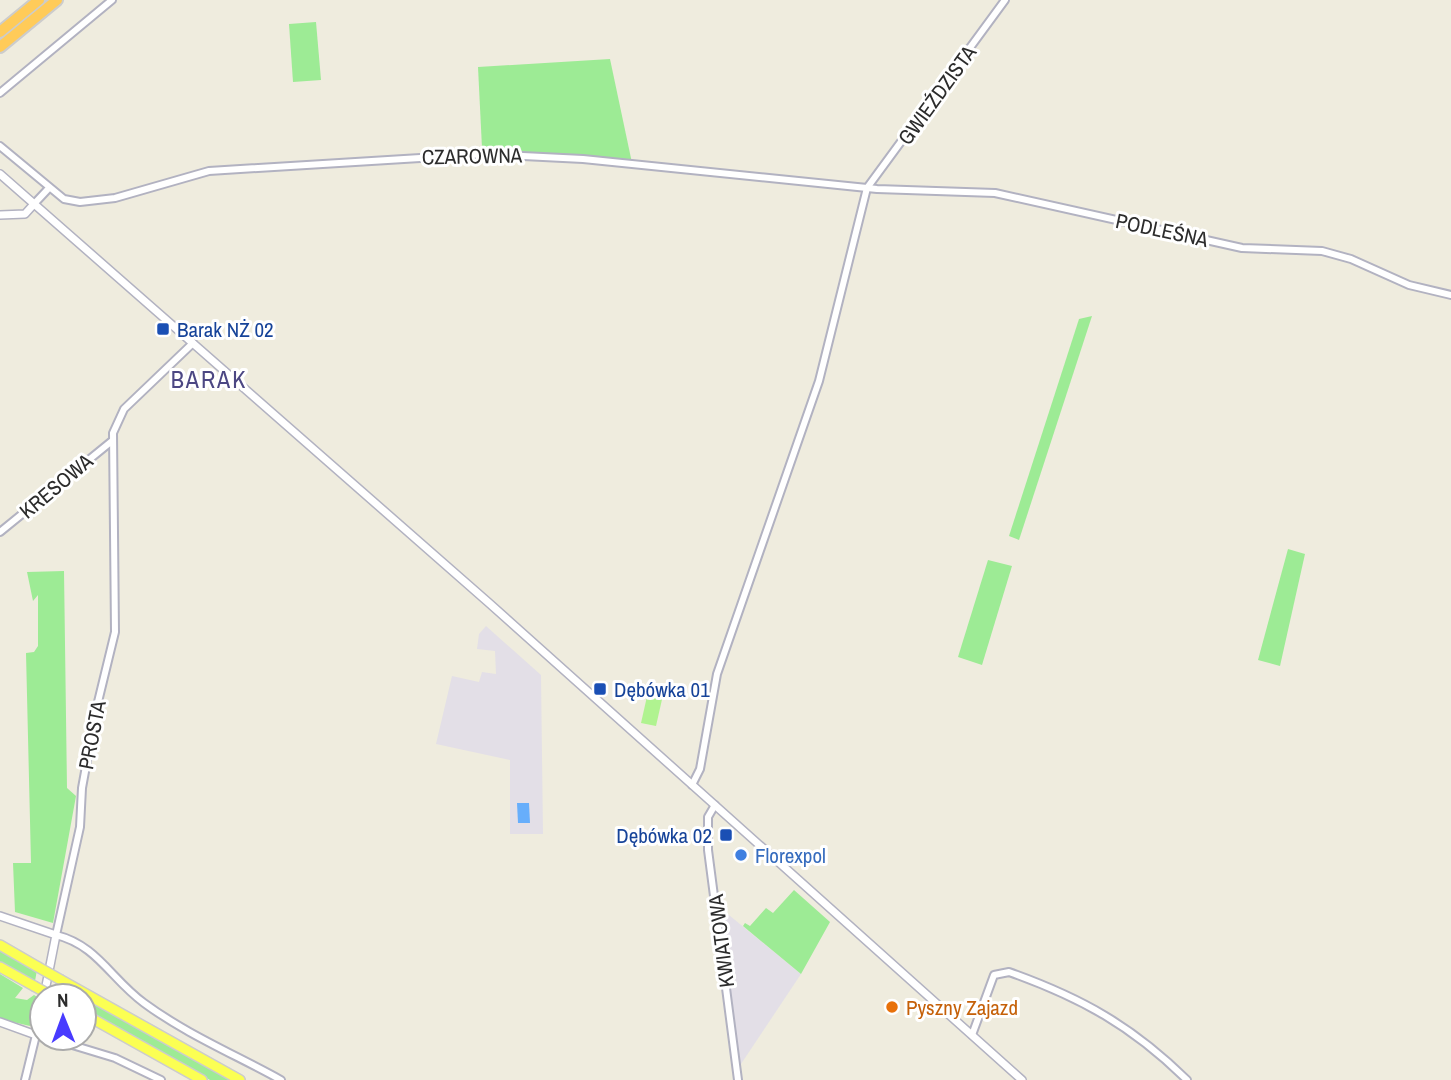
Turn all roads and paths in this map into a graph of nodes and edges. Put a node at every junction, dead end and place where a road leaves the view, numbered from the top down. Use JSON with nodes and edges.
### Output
{"nodes":[{"id":1,"x":39,"y":0,"type":"edge"},
{"id":2,"x":57,"y":0,"type":"edge"},
{"id":3,"x":112,"y":0,"type":"edge"},
{"id":4,"x":1005,"y":0,"type":"edge"},
{"id":5,"x":0,"y":33,"type":"edge"},
{"id":6,"x":0,"y":47,"type":"edge"},
{"id":7,"x":0,"y":93,"type":"edge"},
{"id":8,"x":0,"y":146,"type":"edge"},
{"id":9,"x":0,"y":174,"type":"edge"},
{"id":10,"x":49,"y":188,"type":"junction"},
{"id":11,"x":867,"y":188,"type":"junction"},
{"id":12,"x":34,"y":204,"type":"junction"},
{"id":13,"x":0,"y":215,"type":"edge"},
{"id":14,"x":1451,"y":295,"type":"edge"},
{"id":15,"x":192,"y":343,"type":"junction"},
{"id":16,"x":112,"y":441,"type":"junction"},
{"id":17,"x":0,"y":532,"type":"edge"},
{"id":18,"x":692,"y":785,"type":"junction"},
{"id":19,"x":715,"y":805,"type":"junction"},
{"id":20,"x":0,"y":916,"type":"edge"},
{"id":21,"x":56,"y":935,"type":"junction"},
{"id":22,"x":0,"y":945,"type":"edge"},
{"id":23,"x":0,"y":967,"type":"edge"},
{"id":24,"x":47,"y":982,"type":"edge"},
{"id":25,"x":28,"y":983,"type":"edge"},
{"id":26,"x":98,"y":1022,"type":"edge"},
{"id":27,"x":0,"y":1023,"type":"edge"},
{"id":28,"x":28,"y":1032,"type":"edge"},
{"id":29,"x":972,"y":1035,"type":"junction"},
{"id":30,"x":34,"y":1052,"type":"edge"},
{"id":31,"x":95,"y":1052,"type":"edge"},
{"id":32,"x":25,"y":1080,"type":"edge"},
{"id":33,"x":161,"y":1080,"type":"edge"},
{"id":34,"x":202,"y":1080,"type":"edge"},
{"id":35,"x":240,"y":1080,"type":"edge"},
{"id":36,"x":281,"y":1080,"type":"edge"},
{"id":37,"x":738,"y":1080,"type":"edge"},
{"id":38,"x":1022,"y":1080,"type":"edge"},
{"id":39,"x":1188,"y":1080,"type":"edge"}],
"edges":[{"from":1,"to":5,"type":"highway"},
{"from":2,"to":6,"type":"highway"},
{"from":3,"to":7,"type":"street"},
{"from":4,"to":11,"type":"street","name":"GWIEŹDZISTA"},
{"from":8,"to":10,"type":"street"},
{"from":9,"to":12,"type":"street"},
{"from":10,"to":11,"type":"street","name":"CZAROWNA"},
{"from":10,"to":12,"type":"street"},
{"from":11,"to":14,"type":"street","name":"PODLEŚNA"},
{"from":11,"to":18,"type":"street"},
{"from":12,"to":13,"type":"street"},
{"from":12,"to":15,"type":"street"},
{"from":15,"to":16,"type":"street"},
{"from":15,"to":18,"type":"street"},
{"from":16,"to":17,"type":"street","name":"KRESOWA"},
{"from":16,"to":21,"type":"street","name":"PROSTA"},
{"from":18,"to":19,"type":"street"},
{"from":19,"to":29,"type":"street"},
{"from":19,"to":37,"type":"street","name":"KWIATOWA"},
{"from":20,"to":21,"type":"street"},
{"from":21,"to":24,"type":"street"},
{"from":21,"to":36,"type":"street"},
{"from":22,"to":35,"type":"main road","bridge":true},
{"from":23,"to":25,"type":"main road","bridge":true},
{"from":26,"to":34,"type":"main road"},
{"from":27,"to":28,"type":"street"},
{"from":29,"to":38,"type":"street"},
{"from":29,"to":39,"type":"street"},
{"from":30,"to":32,"type":"street"},
{"from":31,"to":33,"type":"street"}]}
